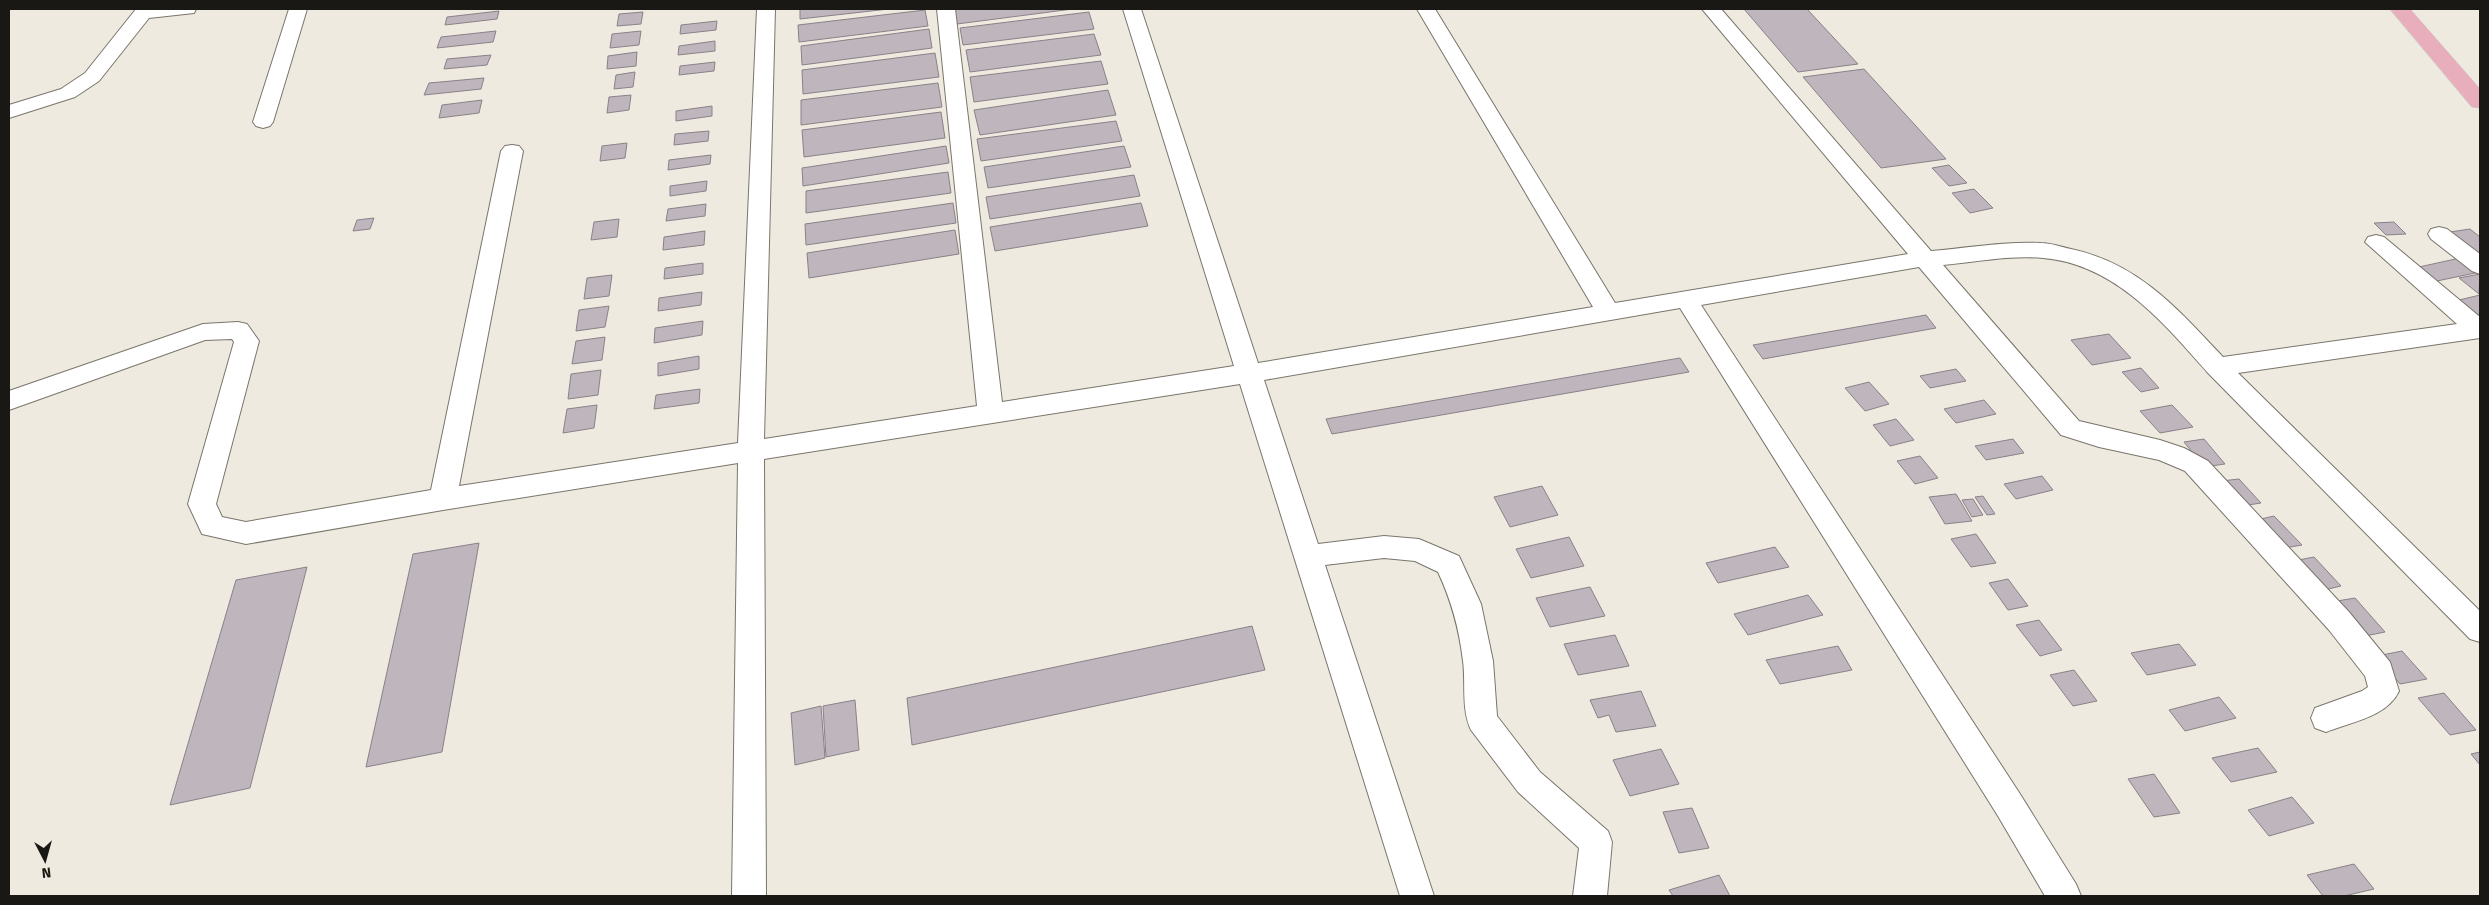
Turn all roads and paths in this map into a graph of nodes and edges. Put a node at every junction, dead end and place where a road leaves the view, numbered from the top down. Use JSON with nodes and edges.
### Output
{"nodes":[{"id":1,"x":187,"y":9,"type":"edge"},
{"id":2,"x":298,"y":9,"type":"edge"},
{"id":3,"x":766,"y":9,"type":"edge"},
{"id":4,"x":946,"y":9,"type":"edge"},
{"id":5,"x":1132,"y":9,"type":"edge"},
{"id":6,"x":1426,"y":9,"type":"edge"},
{"id":7,"x":1710,"y":9,"type":"edge"},
{"id":8,"x":2400,"y":9,"type":"edge"},
{"id":9,"x":145,"y":11,"type":"edge"},
{"id":10,"x":2480,"y":102,"type":"edge"},
{"id":11,"x":9,"y":112,"type":"edge"},
{"id":12,"x":263,"y":122,"type":"dead end"},
{"id":13,"x":512,"y":151,"type":"dead end"},
{"id":14,"x":2439,"y":234,"type":"dead end"},
{"id":15,"x":2376,"y":242,"type":"dead end"},
{"id":16,"x":1924,"y":258,"type":"junction"},
{"id":17,"x":2480,"y":266,"type":"edge"},
{"id":18,"x":1686,"y":298,"type":"junction"},
{"id":19,"x":1608,"y":311,"type":"junction"},
{"id":20,"x":2480,"y":330,"type":"edge"},
{"id":21,"x":2217,"y":367,"type":"junction"},
{"id":22,"x":1250,"y":373,"type":"junction"},
{"id":23,"x":9,"y":400,"type":"edge"},
{"id":24,"x":991,"y":414,"type":"junction"},
{"id":25,"x":751,"y":452,"type":"junction"},
{"id":26,"x":443,"y":499,"type":"junction"},
{"id":27,"x":1308,"y":556,"type":"junction"},
{"id":28,"x":2480,"y":630,"type":"edge"},
{"id":29,"x":2326,"y":718,"type":"dead end"},
{"id":30,"x":749,"y":896,"type":"edge"},
{"id":31,"x":1417,"y":896,"type":"edge"},
{"id":32,"x":1590,"y":896,"type":"edge"},
{"id":33,"x":2064,"y":896,"type":"edge"}],
"edges":[{"from":1,"to":9,"type":"street"},
{"from":2,"to":12,"type":"street"},
{"from":3,"to":25,"type":"street"},
{"from":4,"to":24,"type":"street"},
{"from":5,"to":22,"type":"street"},
{"from":6,"to":19,"type":"street"},
{"from":7,"to":16,"type":"street"},
{"from":8,"to":10,"type":"main road"},
{"from":9,"to":11,"type":"street"},
{"from":13,"to":26,"type":"street"},
{"from":14,"to":17,"type":"street"},
{"from":15,"to":20,"type":"street"},
{"from":16,"to":18,"type":"street"},
{"from":16,"to":21,"type":"street"},
{"from":16,"to":29,"type":"street"},
{"from":18,"to":19,"type":"street"},
{"from":18,"to":33,"type":"street"},
{"from":19,"to":22,"type":"street"},
{"from":20,"to":21,"type":"street"},
{"from":21,"to":28,"type":"street"},
{"from":22,"to":24,"type":"street"},
{"from":22,"to":27,"type":"street"},
{"from":23,"to":26,"type":"street"},
{"from":24,"to":25,"type":"street"},
{"from":25,"to":26,"type":"street"},
{"from":25,"to":30,"type":"street"},
{"from":27,"to":31,"type":"street"},
{"from":27,"to":32,"type":"street"}]}
